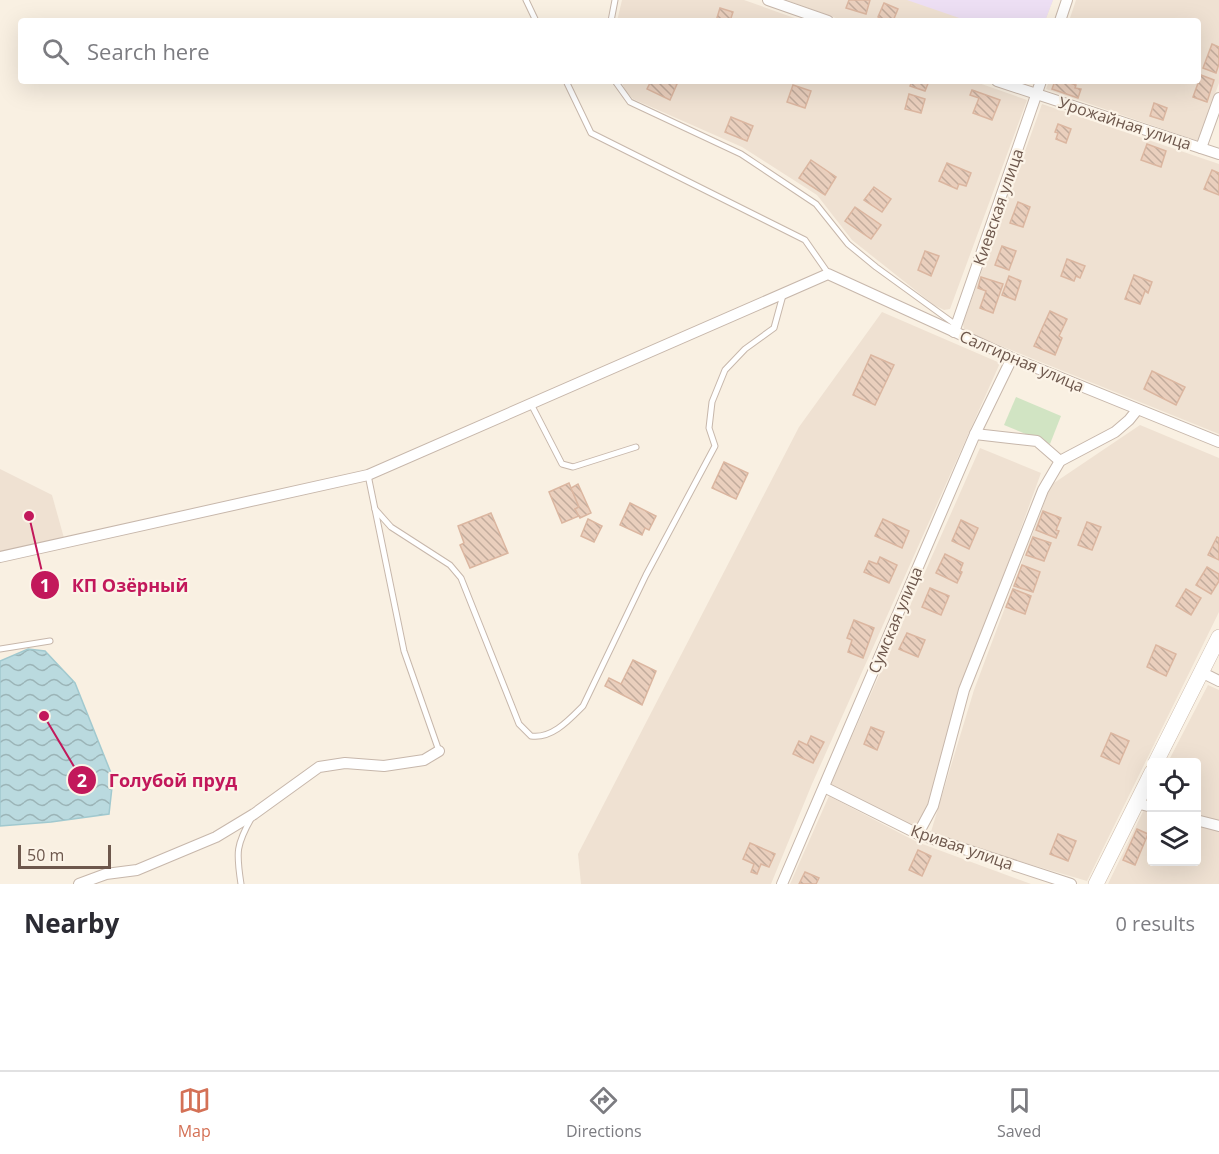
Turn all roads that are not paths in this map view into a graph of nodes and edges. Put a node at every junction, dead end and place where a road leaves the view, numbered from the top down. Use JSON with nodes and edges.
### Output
{"nodes":[{"id":1,"x":526,"y":0,"type":"edge"},
{"id":2,"x":615,"y":0,"type":"edge"},
{"id":3,"x":768,"y":0,"type":"edge"},
{"id":4,"x":1067,"y":0,"type":"edge"},
{"id":5,"x":535,"y":18,"type":"edge"},
{"id":6,"x":612,"y":18,"type":"edge"},
{"id":7,"x":819,"y":18,"type":"edge"},
{"id":8,"x":1061,"y":18,"type":"edge"},
{"id":9,"x":567,"y":84,"type":"edge"},
{"id":10,"x":617,"y":84,"type":"edge"},
{"id":11,"x":1006,"y":84,"type":"edge"},
{"id":12,"x":1040,"y":84,"type":"edge"},
{"id":13,"x":1037,"y":95,"type":"junction"},
{"id":14,"x":1219,"y":98,"type":"edge"},
{"id":15,"x":1201,"y":147,"type":"junction"},
{"id":16,"x":1219,"y":154,"type":"edge"},
{"id":17,"x":828,"y":274,"type":"junction"},
{"id":18,"x":783,"y":294,"type":"junction"},
{"id":19,"x":955,"y":329,"type":"junction"},
{"id":20,"x":1012,"y":358,"type":"junction"},
{"id":21,"x":531,"y":404,"type":"junction"},
{"id":22,"x":1137,"y":410,"type":"junction"},
{"id":23,"x":975,"y":434,"type":"junction"},
{"id":24,"x":1219,"y":442,"type":"edge"},
{"id":25,"x":636,"y":447,"type":"dead end"},
{"id":26,"x":1060,"y":461,"type":"junction"},
{"id":27,"x":368,"y":475,"type":"junction"},
{"id":28,"x":375,"y":509,"type":"junction"},
{"id":29,"x":0,"y":557,"type":"edge"},
{"id":30,"x":1219,"y":637,"type":"edge"},
{"id":31,"x":50,"y":641,"type":"dead end"},
{"id":32,"x":0,"y":649,"type":"edge"},
{"id":33,"x":1201,"y":672,"type":"junction"},
{"id":34,"x":1219,"y":681,"type":"edge"},
{"id":35,"x":439,"y":751,"type":"joint"},
{"id":36,"x":1158,"y":758,"type":"edge"},
{"id":37,"x":1147,"y":782,"type":"edge"},
{"id":38,"x":824,"y":787,"type":"junction"},
{"id":39,"x":1136,"y":803,"type":"junction"},
{"id":40,"x":1147,"y":806,"type":"edge"},
{"id":41,"x":254,"y":813,"type":"junction"},
{"id":42,"x":1201,"y":821,"type":"edge"},
{"id":43,"x":1219,"y":826,"type":"edge"},
{"id":44,"x":918,"y":834,"type":"junction"},
{"id":45,"x":79,"y":884,"type":"edge"},
{"id":46,"x":241,"y":884,"type":"edge"},
{"id":47,"x":782,"y":884,"type":"edge"},
{"id":48,"x":1071,"y":884,"type":"edge"},
{"id":49,"x":1096,"y":884,"type":"edge"}],
"edges":[{"from":1,"to":5,"type":"lane"},
{"from":2,"to":6,"type":"lane"},
{"from":3,"to":7,"type":"street"},
{"from":4,"to":8,"type":"street"},
{"from":9,"to":17,"type":"lane"},
{"from":10,"to":19,"type":"lane"},
{"from":11,"to":13,"type":"street","name":"Урожайная улица"},
{"from":12,"to":13,"type":"street","name":"Киевская улица"},
{"from":13,"to":15,"type":"street","name":"Урожайная улица"},
{"from":13,"to":19,"type":"street","name":"Киевская улица"},
{"from":14,"to":15,"type":"street"},
{"from":15,"to":16,"type":"street","name":"Урожайная улица"},
{"from":17,"to":18,"type":"street"},
{"from":17,"to":19,"type":"street","name":"Салгирная улица"},
{"from":18,"to":21,"type":"street"},
{"from":18,"to":28,"type":"lane"},
{"from":19,"to":20,"type":"street","name":"Салгирная улица"},
{"from":20,"to":22,"type":"street","name":"Салгирная улица"},
{"from":20,"to":23,"type":"street","name":"Сумская улица"},
{"from":21,"to":25,"type":"lane"},
{"from":21,"to":27,"type":"street"},
{"from":22,"to":24,"type":"street","name":"Салгирная улица"},
{"from":22,"to":26,"type":"street"},
{"from":23,"to":26,"type":"street"},
{"from":23,"to":38,"type":"street","name":"Сумская улица"},
{"from":26,"to":44,"type":"street"},
{"from":27,"to":28,"type":"lane"},
{"from":27,"to":29,"type":"street"},
{"from":28,"to":35,"type":"lane"},
{"from":30,"to":33,"type":"main road"},
{"from":31,"to":32,"type":"lane"},
{"from":33,"to":34,"type":"street"},
{"from":33,"to":36,"type":"main road"},
{"from":35,"to":41,"type":"street"},
{"from":37,"to":39,"type":"main road"},
{"from":38,"to":44,"type":"street","name":"Кривая улица"},
{"from":38,"to":47,"type":"street","name":"Сумская улица"},
{"from":39,"to":40,"type":"street"},
{"from":39,"to":49,"type":"main road"},
{"from":41,"to":45,"type":"street"},
{"from":41,"to":46,"type":"lane"},
{"from":42,"to":43,"type":"street"},
{"from":44,"to":48,"type":"street","name":"Кривая улица"}]}
